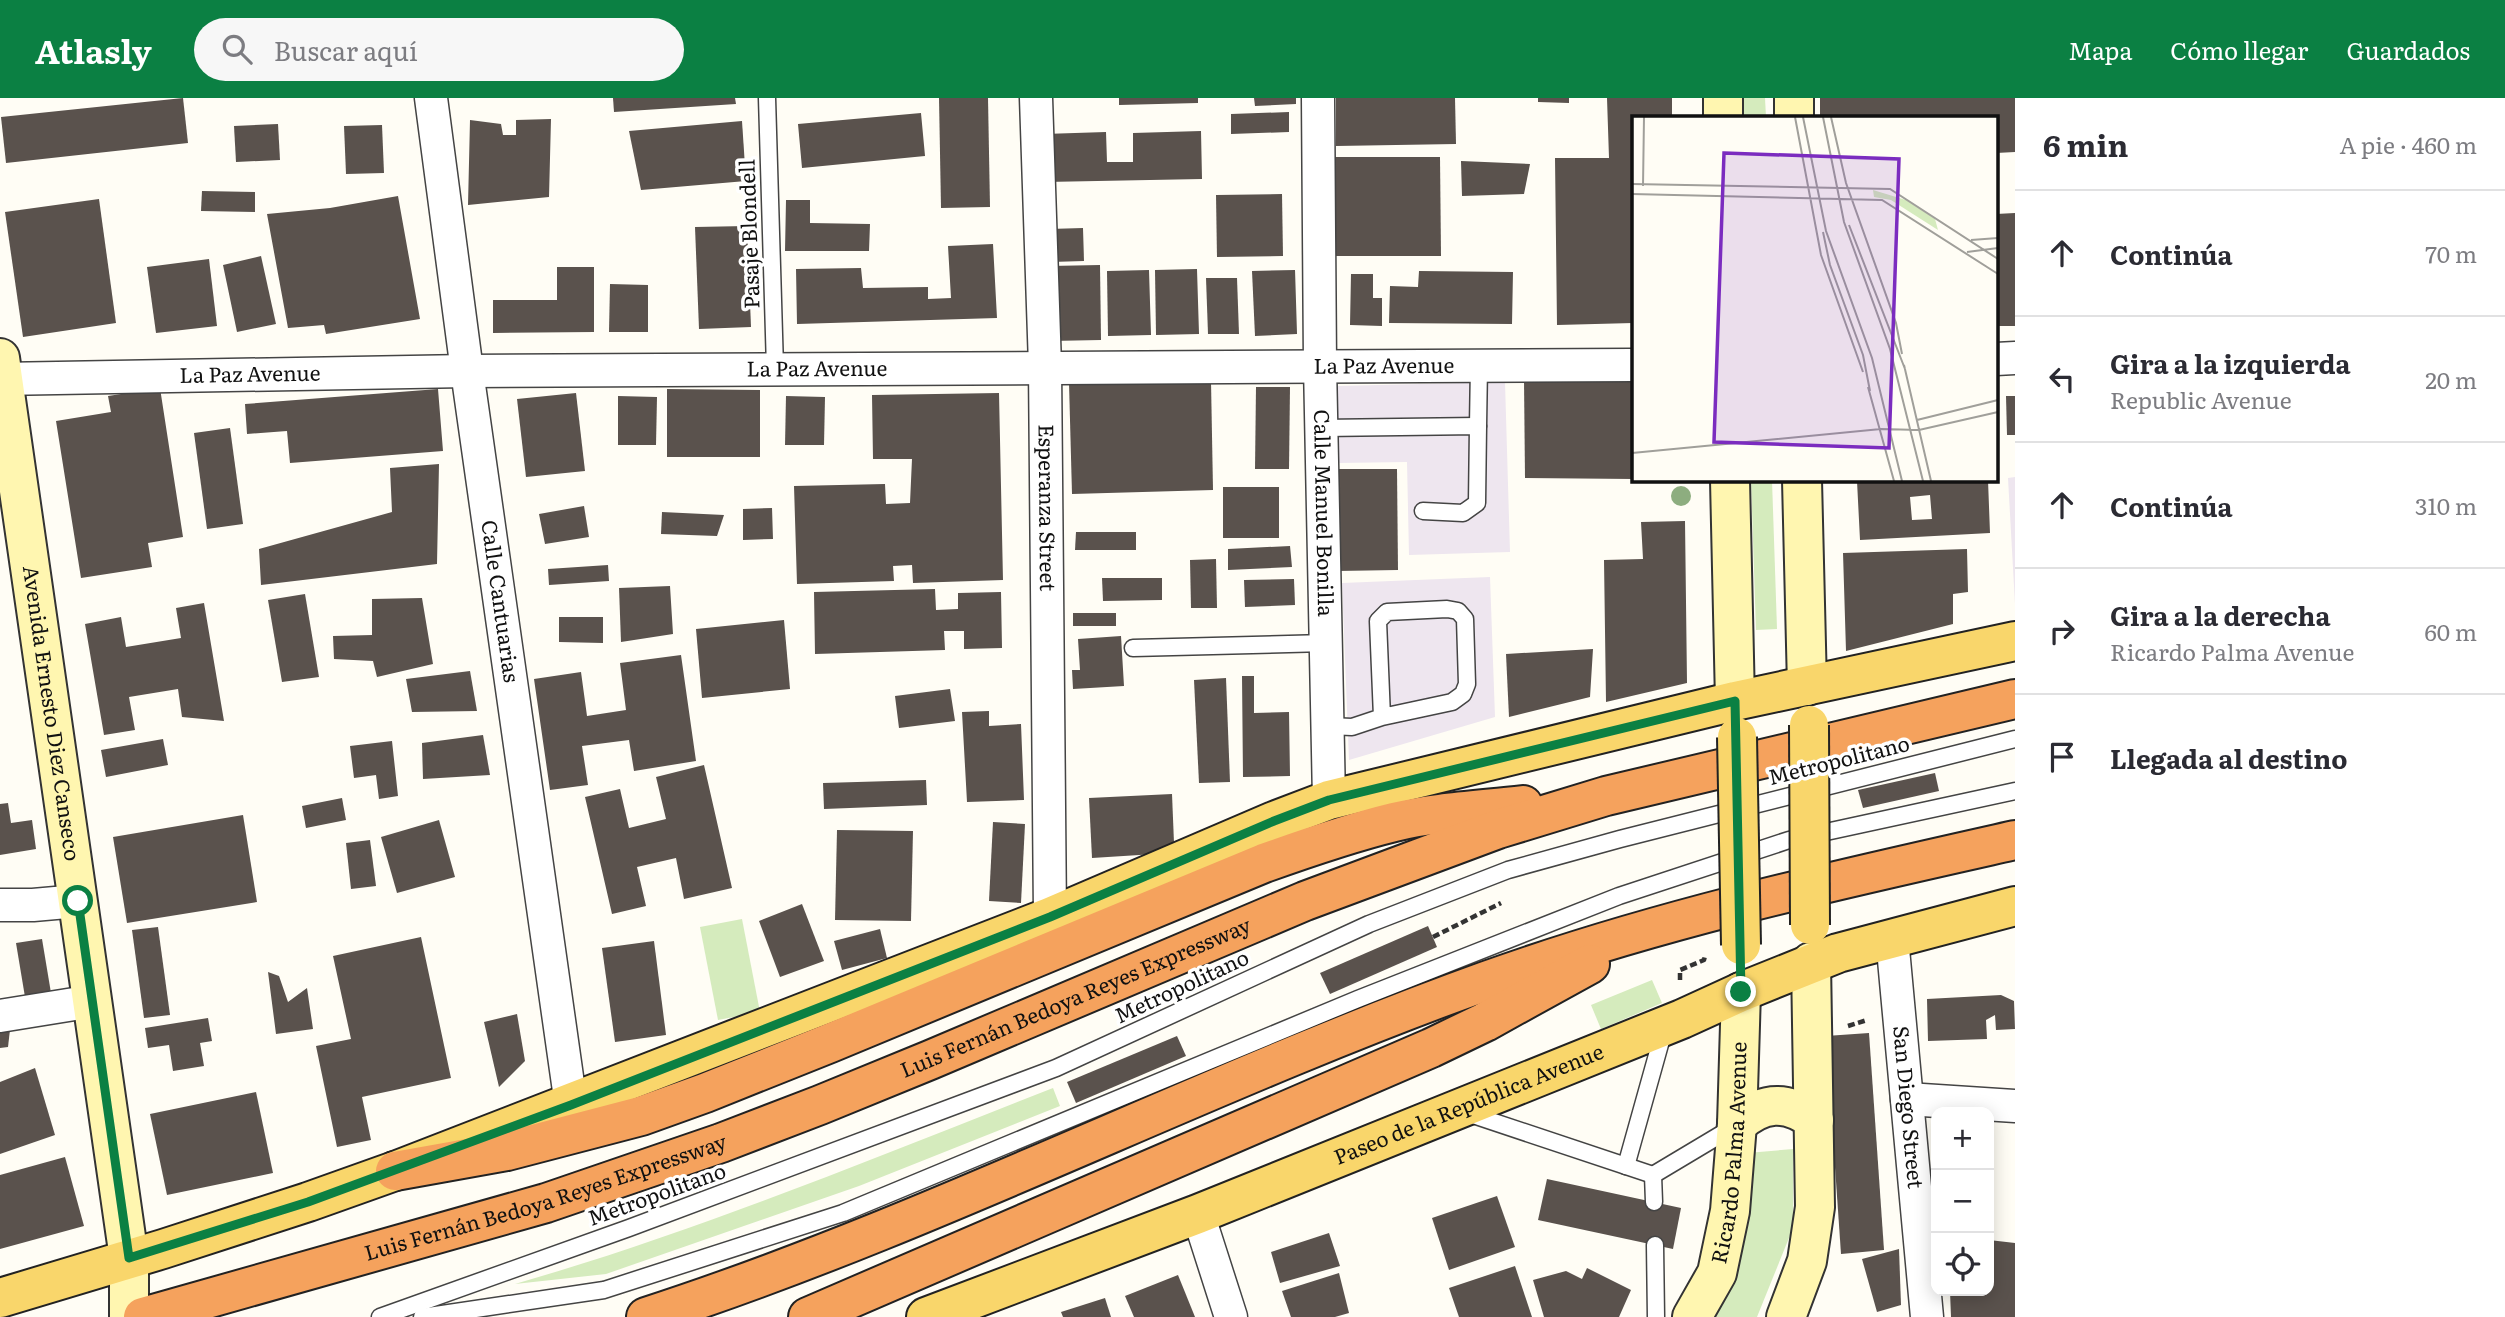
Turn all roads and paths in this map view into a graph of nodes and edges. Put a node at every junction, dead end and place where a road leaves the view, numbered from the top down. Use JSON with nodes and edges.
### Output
{"nodes":[{"id":1,"x":431,"y":98,"type":"edge"},
{"id":2,"x":767,"y":98,"type":"edge"},
{"id":3,"x":1036,"y":98,"type":"edge"},
{"id":4,"x":1318,"y":98,"type":"edge"},
{"id":5,"x":1723,"y":98,"type":"edge"},
{"id":6,"x":1794,"y":98,"type":"edge"},
{"id":7,"x":1723,"y":116,"type":"edge"},
{"id":8,"x":1794,"y":116,"type":"edge"},
{"id":9,"x":2015,"y":358,"type":"edge"},
{"id":10,"x":1997,"y":359,"type":"edge"},
{"id":11,"x":1320,"y":365,"type":"junction"},
{"id":12,"x":1479,"y":365,"type":"junction"},
{"id":13,"x":1632,"y":365,"type":"edge"},
{"id":14,"x":1045,"y":366,"type":"junction"},
{"id":15,"x":775,"y":369,"type":"junction"},
{"id":16,"x":467,"y":371,"type":"junction"},
{"id":17,"x":1,"y":372,"type":"edge"},
{"id":18,"x":1478,"y":426,"type":"junction"},
{"id":19,"x":1322,"y":428,"type":"junction"},
{"id":20,"x":1730,"y":481,"type":"edge"},
{"id":21,"x":1802,"y":481,"type":"edge"},
{"id":22,"x":1423,"y":511,"type":"dead end"},
{"id":23,"x":2015,"y":641,"type":"edge"},
{"id":24,"x":1326,"y":643,"type":"junction"},
{"id":25,"x":1133,"y":648,"type":"dead end"},
{"id":26,"x":1807,"y":686,"type":"junction"},
{"id":27,"x":2015,"y":699,"type":"edge"},
{"id":28,"x":1382,"y":717,"type":"junction"},
{"id":29,"x":1736,"y":719,"type":"junction"},
{"id":30,"x":1329,"y":726,"type":"junction"},
{"id":31,"x":2015,"y":739,"type":"edge"},
{"id":32,"x":2015,"y":791,"type":"edge"},
{"id":33,"x":1606,"y":796,"type":"junction"},
{"id":34,"x":1329,"y":800,"type":"junction"},
{"id":35,"x":2015,"y":840,"type":"edge"},
{"id":36,"x":78,"y":901,"type":"junction"},
{"id":37,"x":0,"y":905,"type":"edge"},
{"id":38,"x":2014,"y":912,"type":"edge"},
{"id":39,"x":1050,"y":917,"type":"junction"},
{"id":40,"x":1643,"y":930,"type":"junction"},
{"id":41,"x":1892,"y":939,"type":"junction"},
{"id":42,"x":1811,"y":944,"type":"junction"},
{"id":43,"x":1724,"y":947,"type":"junction"},
{"id":44,"x":1680,"y":970,"type":"dead end"},
{"id":45,"x":1741,"y":992,"type":"junction"},
{"id":46,"x":93,"y":1001,"type":"junction"},
{"id":47,"x":0,"y":1016,"type":"edge"},
{"id":48,"x":1665,"y":1025,"type":"junction"},
{"id":49,"x":1907,"y":1098,"type":"junction"},
{"id":50,"x":571,"y":1105,"type":"junction"},
{"id":51,"x":2015,"y":1107,"type":"edge"},
{"id":52,"x":1458,"y":1110,"type":"junction"},
{"id":53,"x":1814,"y":1120,"type":"junction"},
{"id":54,"x":1737,"y":1125,"type":"junction"},
{"id":55,"x":1626,"y":1166,"type":"junction"},
{"id":56,"x":394,"y":1171,"type":"junction"},
{"id":57,"x":1653,"y":1175,"type":"junction"},
{"id":58,"x":1654,"y":1202,"type":"dead end"},
{"id":59,"x":1198,"y":1214,"type":"junction"},
{"id":60,"x":1655,"y":1245,"type":"dead end"},
{"id":61,"x":129,"y":1269,"type":"junction"},
{"id":62,"x":0,"y":1297,"type":"edge"},
{"id":63,"x":129,"y":1317,"type":"edge"},
{"id":64,"x":143,"y":1317,"type":"edge"},
{"id":65,"x":380,"y":1317,"type":"edge"},
{"id":66,"x":422,"y":1317,"type":"edge"},
{"id":67,"x":646,"y":1317,"type":"edge"},
{"id":68,"x":808,"y":1317,"type":"edge"},
{"id":69,"x":926,"y":1317,"type":"edge"},
{"id":70,"x":1231,"y":1317,"type":"edge"},
{"id":71,"x":1656,"y":1317,"type":"edge"},
{"id":72,"x":1692,"y":1317,"type":"edge"},
{"id":73,"x":1786,"y":1317,"type":"edge"},
{"id":74,"x":1927,"y":1317,"type":"edge"}],
"edges":[{"from":1,"to":16,"type":"street","name":"Calle Cantuarias"},
{"from":2,"to":15,"type":"lane","name":"Pasaje Blondell"},
{"from":3,"to":14,"type":"street","name":"Esperanza Street"},
{"from":4,"to":11,"type":"street","name":"Calle Manuel Bonilla"},
{"from":5,"to":7,"type":"main road"},
{"from":6,"to":8,"type":"main road"},
{"from":9,"to":10,"type":"street"},
{"from":11,"to":12,"type":"street","name":"La Paz Avenue"},
{"from":11,"to":14,"type":"street","name":"La Paz Avenue"},
{"from":11,"to":19,"type":"street","name":"Calle Manuel Bonilla"},
{"from":12,"to":13,"type":"street","name":"La Paz Avenue"},
{"from":12,"to":18,"type":"lane"},
{"from":14,"to":15,"type":"street","name":"La Paz Avenue"},
{"from":14,"to":39,"type":"street","name":"Esperanza Street"},
{"from":15,"to":16,"type":"street","name":"La Paz Avenue"},
{"from":16,"to":17,"type":"street","name":"La Paz Avenue"},
{"from":16,"to":50,"type":"street","name":"Calle Cantuarias"},
{"from":17,"to":36,"type":"main road","name":"Avenida Ernesto Diez Canseco"},
{"from":18,"to":19,"type":"lane"},
{"from":18,"to":22,"type":"lane"},
{"from":19,"to":24,"type":"street","name":"Calle Manuel Bonilla"},
{"from":20,"to":29,"type":"main road","name":"Ricardo Palma Avenue"},
{"from":21,"to":26,"type":"main road"},
{"from":23,"to":26,"type":"main road"},
{"from":24,"to":25,"type":"lane"},
{"from":24,"to":30,"type":"street","name":"Calle Manuel Bonilla"},
{"from":26,"to":29,"type":"main road"},
{"from":26,"to":42,"type":"main road","bridge":true},
{"from":27,"to":33,"type":"highway","name":"Luis Fernán Bedoya Reyes Expressway"},
{"from":28,"to":28,"type":"lane"},
{"from":28,"to":30,"type":"lane"},
{"from":29,"to":34,"type":"main road"},
{"from":29,"to":43,"type":"main road","name":"Ricardo Palma Avenue","bridge":true},
{"from":30,"to":34,"type":"street","name":"Calle Manuel Bonilla"},
{"from":31,"to":65,"type":"lane","name":"Metropolitano"},
{"from":32,"to":66,"type":"lane"},
{"from":33,"to":56,"type":"highway"},
{"from":33,"to":64,"type":"highway","name":"Luis Fernán Bedoya Reyes Expressway"},
{"from":34,"to":39,"type":"main road"},
{"from":35,"to":40,"type":"highway"},
{"from":36,"to":37,"type":"street"},
{"from":36,"to":46,"type":"main road","name":"Avenida Ernesto Diez Canseco"},
{"from":38,"to":41,"type":"main road","name":"Paseo de la República Avenue"},
{"from":39,"to":50,"type":"main road"},
{"from":40,"to":67,"type":"highway"},
{"from":40,"to":68,"type":"highway"},
{"from":41,"to":42,"type":"main road","name":"Paseo de la República Avenue"},
{"from":41,"to":49,"type":"street","name":"San Diego Street"},
{"from":42,"to":45,"type":"main road","name":"Paseo de la República Avenue"},
{"from":42,"to":53,"type":"main road"},
{"from":43,"to":44,"type":"path"},
{"from":43,"to":45,"type":"main road","name":"Ricardo Palma Avenue"},
{"from":45,"to":48,"type":"main road","name":"Paseo de la República Avenue"},
{"from":45,"to":54,"type":"main road","name":"Ricardo Palma Avenue"},
{"from":46,"to":47,"type":"street"},
{"from":46,"to":61,"type":"main road","name":"Avenida Ernesto Diez Canseco"},
{"from":48,"to":52,"type":"main road","name":"Paseo de la República Avenue"},
{"from":48,"to":55,"type":"lane"},
{"from":49,"to":51,"type":"street"},
{"from":49,"to":74,"type":"street","name":"San Diego Street"},
{"from":50,"to":56,"type":"main road"},
{"from":52,"to":55,"type":"lane"},
{"from":52,"to":59,"type":"main road","name":"Paseo de la República Avenue"},
{"from":53,"to":54,"type":"main road"},
{"from":53,"to":73,"type":"main road"},
{"from":54,"to":57,"type":"lane"},
{"from":54,"to":72,"type":"main road","name":"Ricardo Palma Avenue"},
{"from":55,"to":57,"type":"lane"},
{"from":56,"to":61,"type":"main road"},
{"from":57,"to":58,"type":"lane"},
{"from":59,"to":69,"type":"main road","name":"Paseo de la República Avenue"},
{"from":59,"to":70,"type":"street"},
{"from":60,"to":71,"type":"lane"},
{"from":61,"to":62,"type":"main road"},
{"from":61,"to":63,"type":"main road","name":"Avenida Ernesto Diez Canseco"}]}
